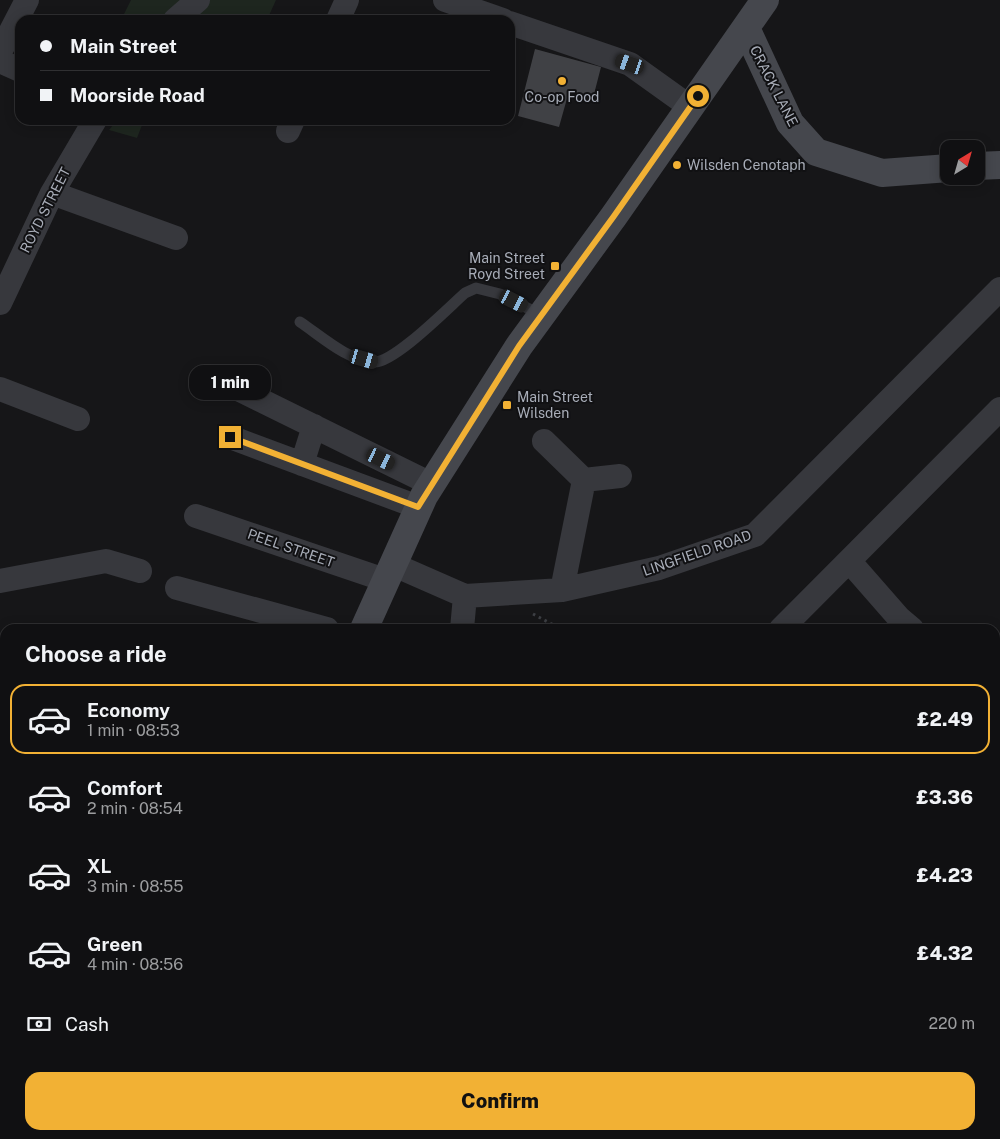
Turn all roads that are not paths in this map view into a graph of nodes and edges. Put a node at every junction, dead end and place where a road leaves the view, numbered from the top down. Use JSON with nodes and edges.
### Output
{"nodes":[{"id":1,"x":27,"y":0,"type":"edge"},
{"id":2,"x":198,"y":0,"type":"edge"},
{"id":3,"x":347,"y":0,"type":"edge"},
{"id":4,"x":445,"y":0,"type":"edge"},
{"id":5,"x":760,"y":2,"type":"edge"},
{"id":6,"x":19,"y":15,"type":"edge"},
{"id":7,"x":181,"y":15,"type":"edge"},
{"id":8,"x":340,"y":15,"type":"edge"},
{"id":9,"x":488,"y":15,"type":"edge"},
{"id":10,"x":15,"y":23,"type":"edge"},
{"id":11,"x":515,"y":24,"type":"edge"},
{"id":12,"x":746,"y":28,"type":"junction"},
{"id":13,"x":0,"y":52,"type":"edge"},
{"id":14,"x":0,"y":61,"type":"edge"},
{"id":15,"x":15,"y":68,"type":"edge"},
{"id":16,"x":690,"y":107,"type":"junction"},
{"id":17,"x":92,"y":125,"type":"edge"},
{"id":18,"x":1000,"y":164,"type":"edge"},
{"id":19,"x":985,"y":165,"type":"edge"},
{"id":20,"x":940,"y":169,"type":"edge"},
{"id":21,"x":52,"y":193,"type":"junction"},
{"id":22,"x":176,"y":238,"type":"dead end"},
{"id":23,"x":1000,"y":289,"type":"edge"},
{"id":24,"x":0,"y":303,"type":"edge"},
{"id":25,"x":541,"y":315,"type":"junction"},
{"id":26,"x":300,"y":322,"type":"dead end"},
{"id":27,"x":236,"y":388,"type":"dead end"},
{"id":28,"x":0,"y":389,"type":"edge"},
{"id":29,"x":1000,"y":409,"type":"edge"},
{"id":30,"x":78,"y":419,"type":"dead end"},
{"id":31,"x":314,"y":426,"type":"junction"},
{"id":32,"x":230,"y":437,"type":"dead end"},
{"id":33,"x":544,"y":441,"type":"dead end"},
{"id":34,"x":302,"y":464,"type":"junction"},
{"id":35,"x":620,"y":476,"type":"dead end"},
{"id":36,"x":584,"y":480,"type":"junction"},
{"id":37,"x":431,"y":484,"type":"junction"},
{"id":38,"x":418,"y":507,"type":"junction"},
{"id":39,"x":196,"y":516,"type":"dead end"},
{"id":40,"x":850,"y":562,"type":"junction"},
{"id":41,"x":140,"y":571,"type":"dead end"},
{"id":42,"x":388,"y":572,"type":"junction"},
{"id":43,"x":0,"y":582,"type":"edge"},
{"id":44,"x":177,"y":588,"type":"dead end"},
{"id":45,"x":562,"y":590,"type":"junction"},
{"id":46,"x":465,"y":596,"type":"junction"},
{"id":47,"x":310,"y":624,"type":"edge"},
{"id":48,"x":366,"y":624,"type":"edge"},
{"id":49,"x":462,"y":624,"type":"edge"},
{"id":50,"x":786,"y":624,"type":"edge"},
{"id":51,"x":906,"y":624,"type":"edge"}],
"edges":[{"from":1,"to":6,"type":"street"},
{"from":2,"to":7,"type":"street"},
{"from":3,"to":8,"type":"street"},
{"from":4,"to":9,"type":"street"},
{"from":5,"to":12,"type":"street"},
{"from":10,"to":13,"type":"street"},
{"from":11,"to":16,"type":"street"},
{"from":12,"to":16,"type":"street"},
{"from":12,"to":20,"type":"street","name":"CRACK LANE"},
{"from":14,"to":15,"type":"street"},
{"from":16,"to":25,"type":"street"},
{"from":17,"to":21,"type":"street","name":"ROYD STREET"},
{"from":18,"to":19,"type":"street"},
{"from":21,"to":22,"type":"street"},
{"from":21,"to":24,"type":"street","name":"ROYD STREET"},
{"from":23,"to":45,"type":"street","name":"LINGFIELD ROAD"},
{"from":25,"to":26,"type":"lane"},
{"from":25,"to":37,"type":"street"},
{"from":27,"to":31,"type":"street"},
{"from":28,"to":30,"type":"street"},
{"from":29,"to":40,"type":"street"},
{"from":31,"to":34,"type":"street"},
{"from":31,"to":37,"type":"street"},
{"from":32,"to":34,"type":"street"},
{"from":33,"to":36,"type":"street"},
{"from":34,"to":38,"type":"street"},
{"from":35,"to":36,"type":"street"},
{"from":36,"to":45,"type":"street"},
{"from":37,"to":38,"type":"street"},
{"from":38,"to":42,"type":"street"},
{"from":39,"to":42,"type":"street","name":"PEEL STREET"},
{"from":40,"to":50,"type":"street"},
{"from":40,"to":51,"type":"street"},
{"from":41,"to":43,"type":"street"},
{"from":42,"to":46,"type":"street","name":"LINGFIELD ROAD"},
{"from":42,"to":48,"type":"street"},
{"from":44,"to":47,"type":"street"},
{"from":45,"to":46,"type":"street","name":"LINGFIELD ROAD"},
{"from":46,"to":49,"type":"street"}]}
